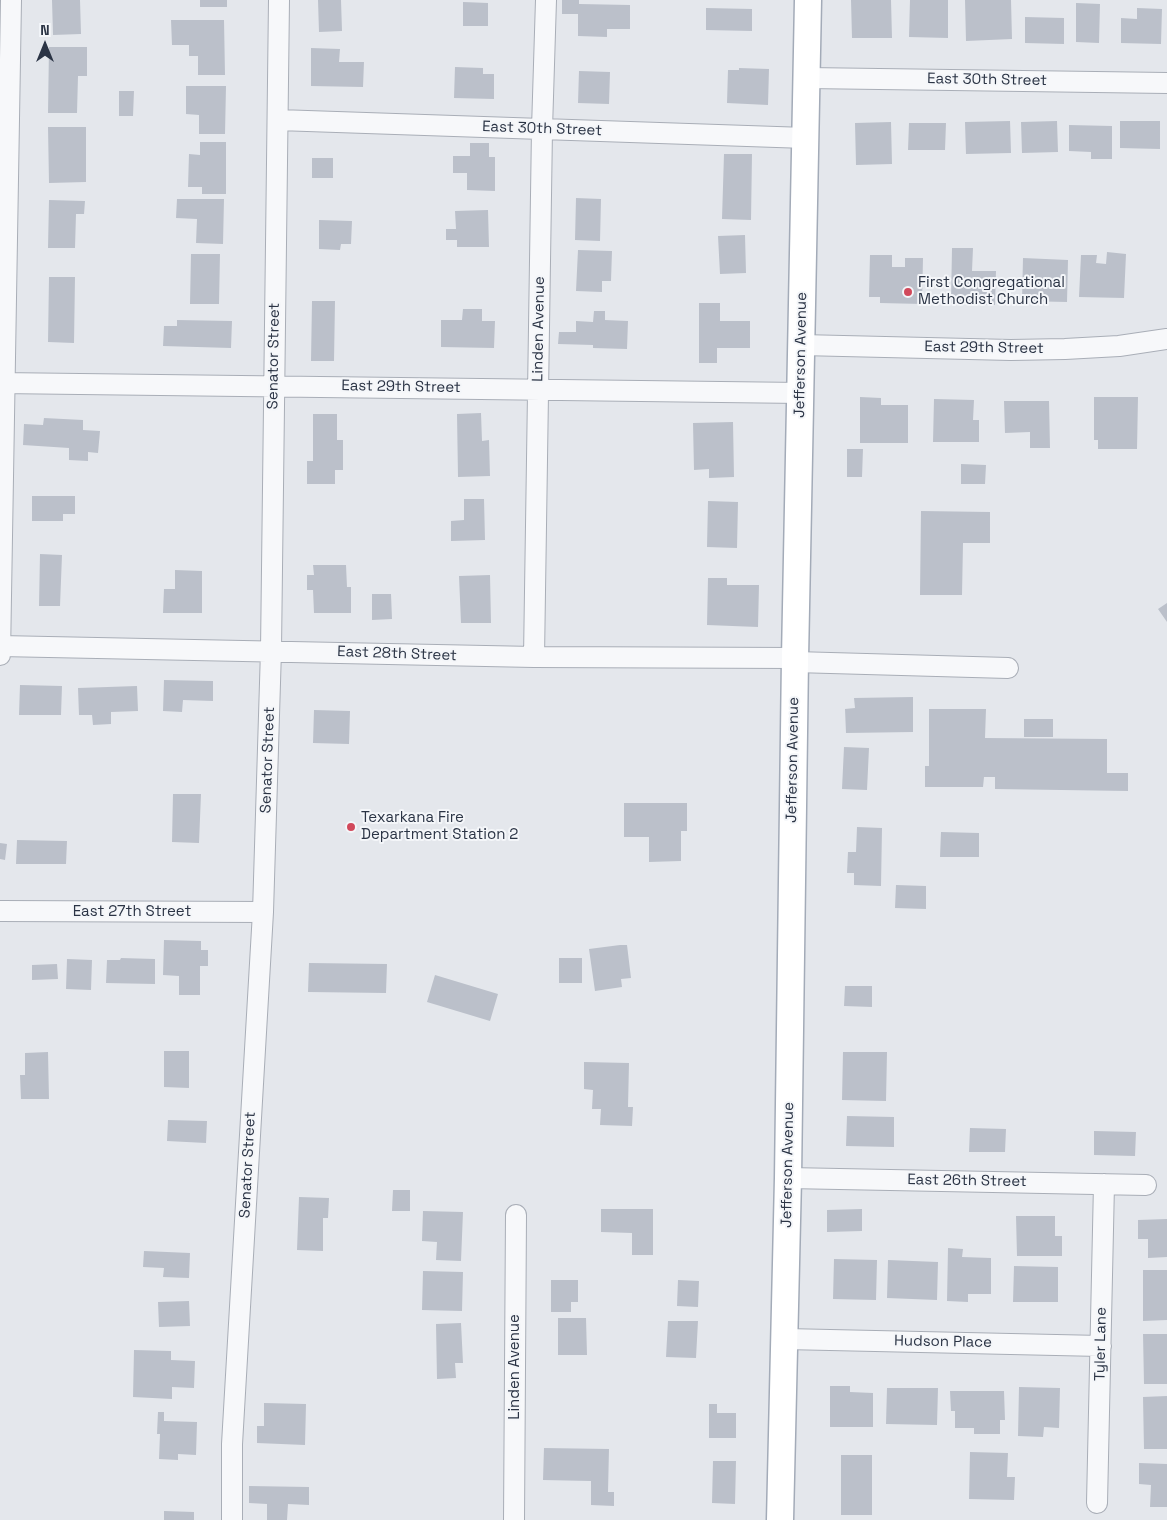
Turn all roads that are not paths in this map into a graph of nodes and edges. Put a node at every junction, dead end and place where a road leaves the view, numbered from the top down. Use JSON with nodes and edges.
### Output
{"nodes":[{"id":1,"x":12,"y":0,"type":"edge"},
{"id":2,"x":279,"y":0,"type":"edge"},
{"id":3,"x":546,"y":0,"type":"edge"},
{"id":4,"x":808,"y":0,"type":"edge"},
{"id":5,"x":807,"y":78,"type":"junction"},
{"id":6,"x":1167,"y":83,"type":"edge"},
{"id":7,"x":278,"y":120,"type":"junction"},
{"id":8,"x":542,"y":129,"type":"junction"},
{"id":9,"x":806,"y":138,"type":"junction"},
{"id":10,"x":1167,"y":339,"type":"edge"},
{"id":11,"x":801,"y":345,"type":"junction"},
{"id":12,"x":2,"y":383,"type":"edge"},
{"id":13,"x":274,"y":386,"type":"junction"},
{"id":14,"x":538,"y":389,"type":"junction"},
{"id":15,"x":801,"y":393,"type":"junction"},
{"id":16,"x":0,"y":649,"type":"edge"},
{"id":17,"x":271,"y":650,"type":"junction"},
{"id":18,"x":534,"y":657,"type":"junction"},
{"id":19,"x":795,"y":660,"type":"junction"},
{"id":20,"x":1008,"y":668,"type":"dead end"},
{"id":21,"x":0,"y":911,"type":"edge"},
{"id":22,"x":263,"y":912,"type":"junction"},
{"id":23,"x":788,"y":1178,"type":"junction"},
{"id":24,"x":1104,"y":1184,"type":"junction"},
{"id":25,"x":1146,"y":1185,"type":"dead end"},
{"id":26,"x":516,"y":1215,"type":"dead end"},
{"id":27,"x":785,"y":1339,"type":"junction"},
{"id":28,"x":1101,"y":1346,"type":"junction"},
{"id":29,"x":1098,"y":1503,"type":"dead end"},
{"id":30,"x":232,"y":1520,"type":"edge"},
{"id":31,"x":514,"y":1520,"type":"edge"},
{"id":32,"x":780,"y":1520,"type":"edge"}],
"edges":[{"from":1,"to":12,"type":"street"},
{"from":2,"to":7,"type":"street","name":"Senator Street"},
{"from":3,"to":8,"type":"street","name":"Linden Avenue"},
{"from":4,"to":5,"type":"main road","name":"Jefferson Avenue"},
{"from":5,"to":6,"type":"street","name":"East 30th Street"},
{"from":5,"to":9,"type":"main road","name":"Jefferson Avenue"},
{"from":7,"to":8,"type":"street","name":"East 30th Street"},
{"from":7,"to":13,"type":"street","name":"Senator Street"},
{"from":8,"to":9,"type":"street","name":"East 30th Street"},
{"from":8,"to":14,"type":"street","name":"Linden Avenue"},
{"from":9,"to":11,"type":"main road","name":"Jefferson Avenue"},
{"from":10,"to":11,"type":"street","name":"East 29th Street"},
{"from":11,"to":15,"type":"main road","name":"Jefferson Avenue"},
{"from":12,"to":13,"type":"street","name":"East 29th Street"},
{"from":12,"to":16,"type":"street"},
{"from":13,"to":14,"type":"street","name":"East 29th Street"},
{"from":13,"to":17,"type":"street","name":"Senator Street"},
{"from":14,"to":15,"type":"street","name":"East 29th Street"},
{"from":14,"to":18,"type":"street","name":"Linden Avenue"},
{"from":15,"to":19,"type":"main road","name":"Jefferson Avenue"},
{"from":16,"to":17,"type":"street","name":"East 28th Street"},
{"from":17,"to":18,"type":"street","name":"East 28th Street"},
{"from":17,"to":22,"type":"street","name":"Senator Street"},
{"from":18,"to":19,"type":"street","name":"East 28th Street"},
{"from":19,"to":20,"type":"street","name":"East 28th Street"},
{"from":19,"to":23,"type":"main road","name":"Jefferson Avenue"},
{"from":21,"to":22,"type":"street","name":"East 27th Street"},
{"from":22,"to":30,"type":"street","name":"Senator Street"},
{"from":23,"to":24,"type":"street","name":"East 26th Street"},
{"from":23,"to":27,"type":"main road","name":"Jefferson Avenue"},
{"from":24,"to":25,"type":"street","name":"East 26th Street"},
{"from":24,"to":28,"type":"street","name":"Tyler Lane"},
{"from":26,"to":31,"type":"street","name":"Linden Avenue"},
{"from":27,"to":28,"type":"street","name":"Hudson Place"},
{"from":27,"to":32,"type":"main road","name":"Jefferson Avenue"},
{"from":28,"to":29,"type":"street","name":"Tyler Lane"}]}
